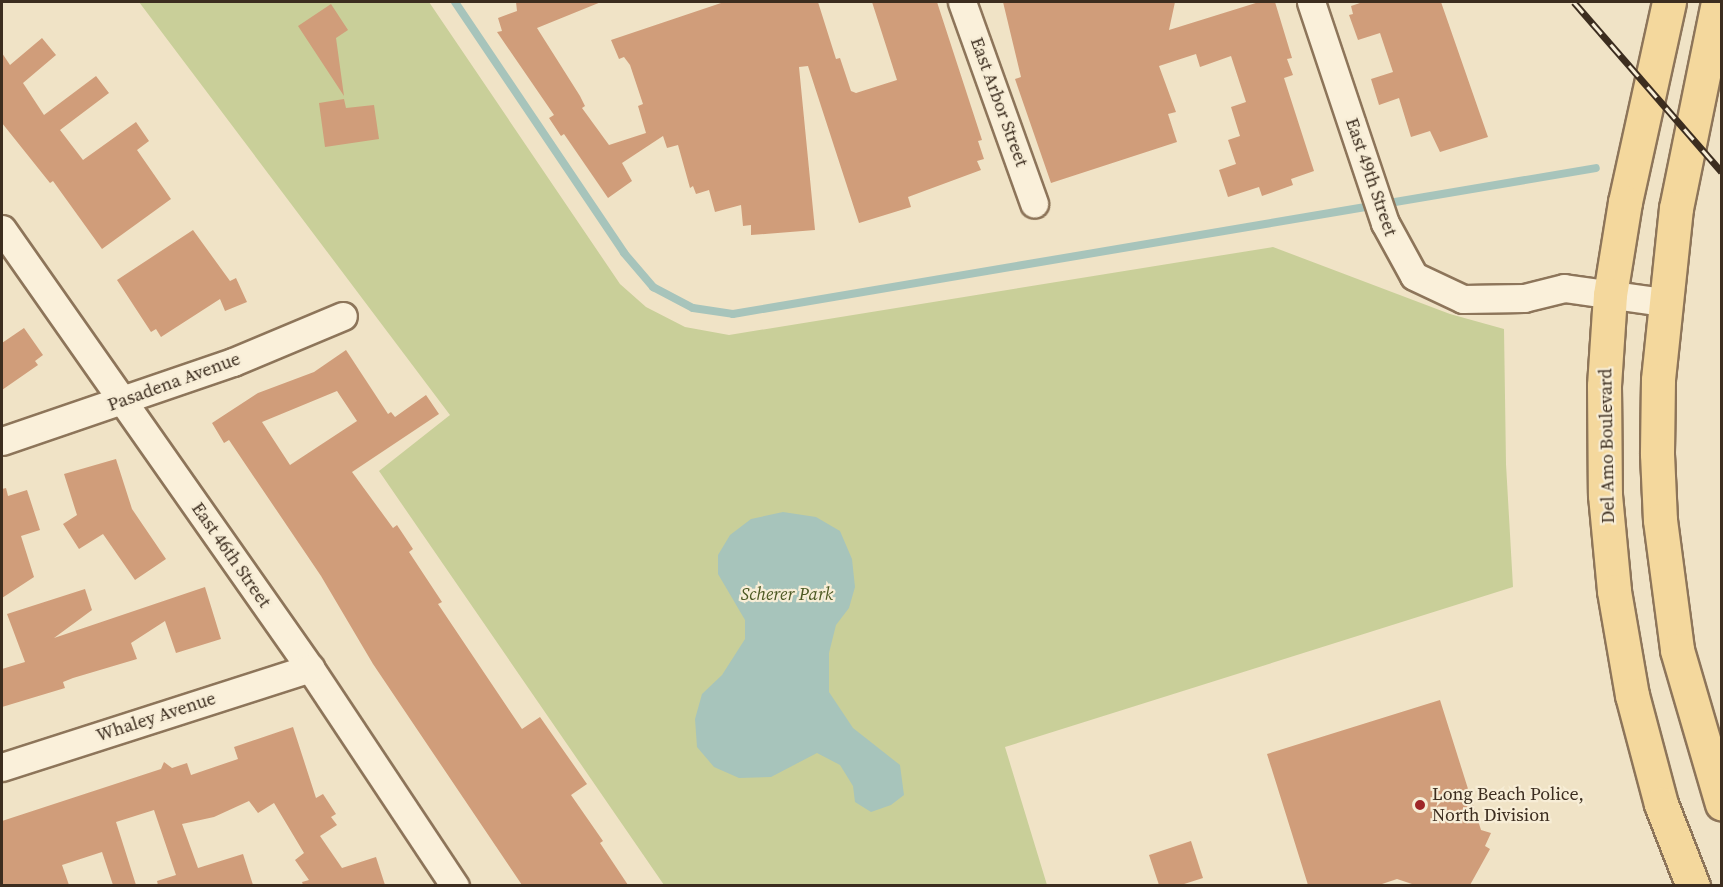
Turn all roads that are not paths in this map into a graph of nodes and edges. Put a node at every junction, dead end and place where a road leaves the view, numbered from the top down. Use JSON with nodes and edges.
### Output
{"nodes":[{"id":1,"x":963,"y":2,"type":"edge"},
{"id":2,"x":1311,"y":2,"type":"edge"},
{"id":3,"x":1669,"y":2,"type":"edge"},
{"id":4,"x":1718,"y":2,"type":"edge"},
{"id":5,"x":1034,"y":203,"type":"dead end"},
{"id":6,"x":2,"y":229,"type":"edge"},
{"id":7,"x":1610,"y":295,"type":"junction"},
{"id":8,"x":1664,"y":302,"type":"junction"},
{"id":9,"x":343,"y":316,"type":"dead end"},
{"id":10,"x":123,"y":401,"type":"junction"},
{"id":11,"x":2,"y":441,"type":"edge"},
{"id":12,"x":310,"y":668,"type":"junction"},
{"id":13,"x":2,"y":766,"type":"edge"},
{"id":14,"x":1722,"y":804,"type":"edge"},
{"id":15,"x":455,"y":885,"type":"edge"},
{"id":16,"x":1693,"y":885,"type":"edge"}],
"edges":[{"from":1,"to":5,"type":"street","name":"East Arbor Street"},
{"from":2,"to":7,"type":"street","name":"East 49th Street"},
{"from":3,"to":7,"type":"main road","name":"Del Amo Boulevard"},
{"from":4,"to":8,"type":"main road"},
{"from":6,"to":10,"type":"street","name":"East 46th Street"},
{"from":7,"to":8,"type":"street","name":"East 49th Street"},
{"from":7,"to":16,"type":"main road","name":"Del Amo Boulevard"},
{"from":8,"to":14,"type":"main road"},
{"from":9,"to":10,"type":"street","name":"Pasadena Avenue"},
{"from":10,"to":11,"type":"street","name":"Pasadena Avenue"},
{"from":10,"to":12,"type":"street","name":"East 46th Street"},
{"from":12,"to":13,"type":"street","name":"Whaley Avenue"},
{"from":12,"to":15,"type":"street","name":"East 46th Street"}]}
